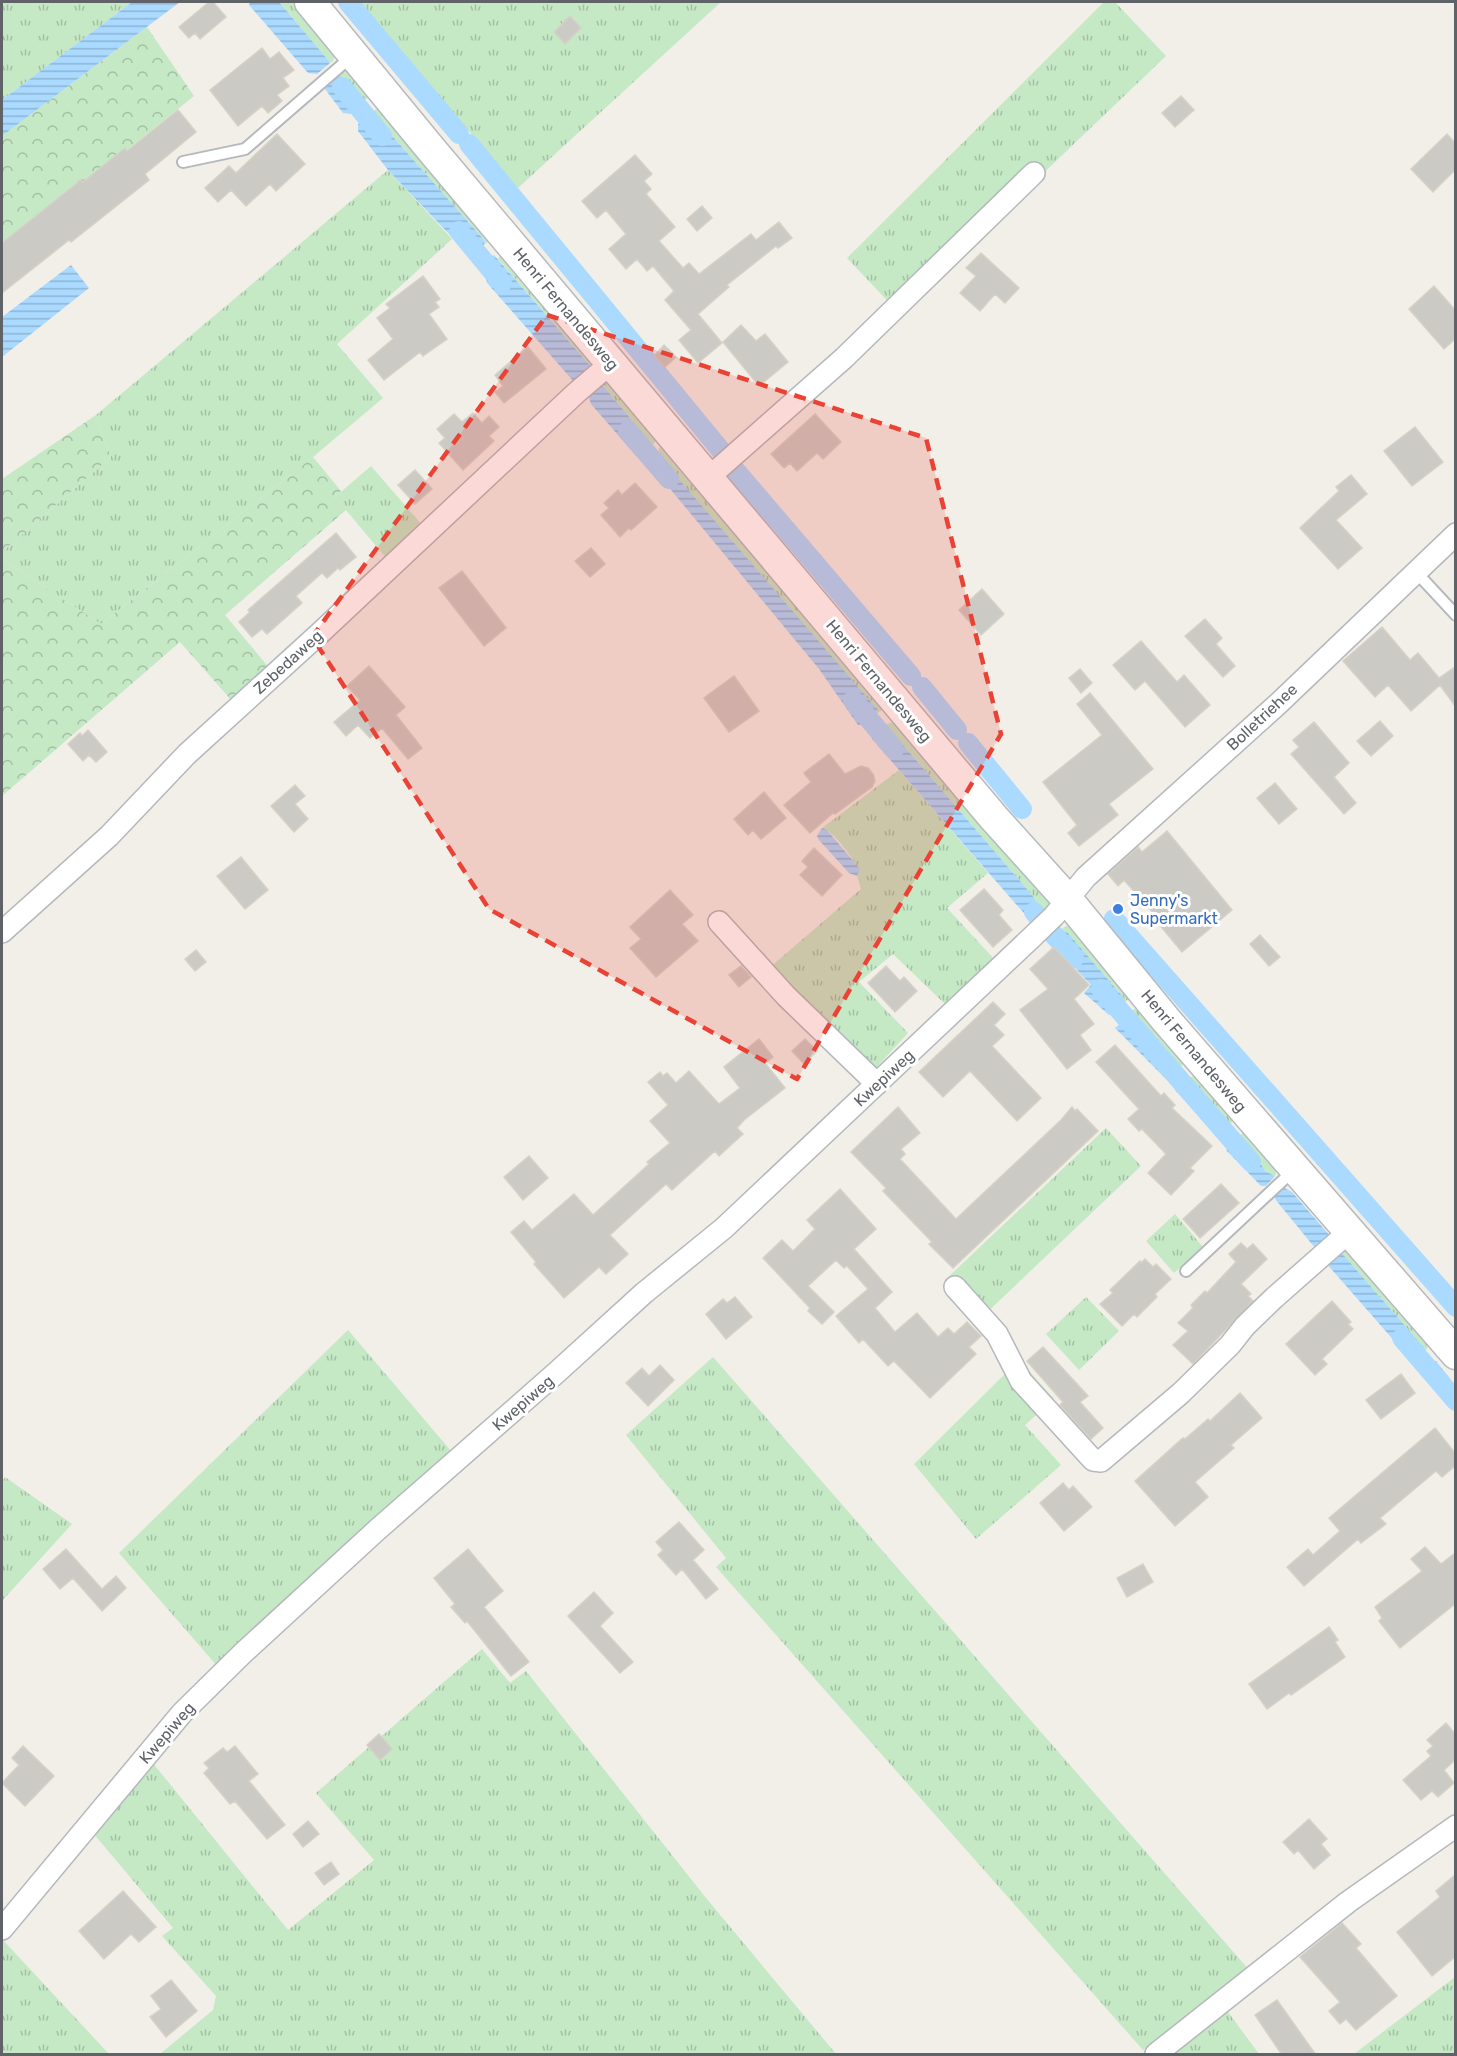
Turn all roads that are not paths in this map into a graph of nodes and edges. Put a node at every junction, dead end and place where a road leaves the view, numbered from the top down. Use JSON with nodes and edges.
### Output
{"nodes":[{"id":1,"x":310,"y":2,"type":"edge"},
{"id":2,"x":354,"y":55,"type":"junction"},
{"id":3,"x":183,"y":162,"type":"dead end"},
{"id":4,"x":1034,"y":173,"type":"dead end"},
{"id":5,"x":602,"y":371,"type":"junction"},
{"id":6,"x":708,"y":478,"type":"junction"},
{"id":7,"x":1455,"y":534,"type":"edge"},
{"id":8,"x":1416,"y":572,"type":"junction"},
{"id":9,"x":1455,"y":615,"type":"edge"},
{"id":10,"x":1061,"y":907,"type":"junction"},
{"id":11,"x":718,"y":922,"type":"dead end"},
{"id":12,"x":2,"y":932,"type":"edge"},
{"id":13,"x":877,"y":1084,"type":"junction"},
{"id":14,"x":1295,"y":1169,"type":"junction"},
{"id":15,"x":1350,"y":1231,"type":"junction"},
{"id":16,"x":1186,"y":1271,"type":"dead end"},
{"id":17,"x":955,"y":1287,"type":"dead end"},
{"id":18,"x":1455,"y":1354,"type":"edge"},
{"id":19,"x":1455,"y":1826,"type":"edge"},
{"id":20,"x":2,"y":1929,"type":"edge"},
{"id":21,"x":1156,"y":2055,"type":"edge"}],
"edges":[{"from":1,"to":2,"type":"street","name":"Henri Fernandesweg"},
{"from":2,"to":3,"type":"lane"},
{"from":2,"to":5,"type":"street","name":"Henri Fernandesweg"},
{"from":4,"to":6,"type":"street"},
{"from":5,"to":6,"type":"street","name":"Henri Fernandesweg"},
{"from":5,"to":12,"type":"street","name":"Zebedaweg"},
{"from":6,"to":10,"type":"street","name":"Henri Fernandesweg"},
{"from":7,"to":8,"type":"street","name":"Bolletriehee"},
{"from":8,"to":9,"type":"lane"},
{"from":8,"to":10,"type":"street","name":"Bolletriehee"},
{"from":10,"to":13,"type":"street","name":"Kwepiweg"},
{"from":10,"to":14,"type":"street","name":"Henri Fernandesweg"},
{"from":11,"to":13,"type":"street"},
{"from":13,"to":20,"type":"street","name":"Kwepiweg"},
{"from":14,"to":15,"type":"street","name":"Henri Fernandesweg"},
{"from":14,"to":16,"type":"lane"},
{"from":15,"to":17,"type":"street"},
{"from":15,"to":18,"type":"street","name":"Henri Fernandesweg"},
{"from":19,"to":21,"type":"street"}]}
